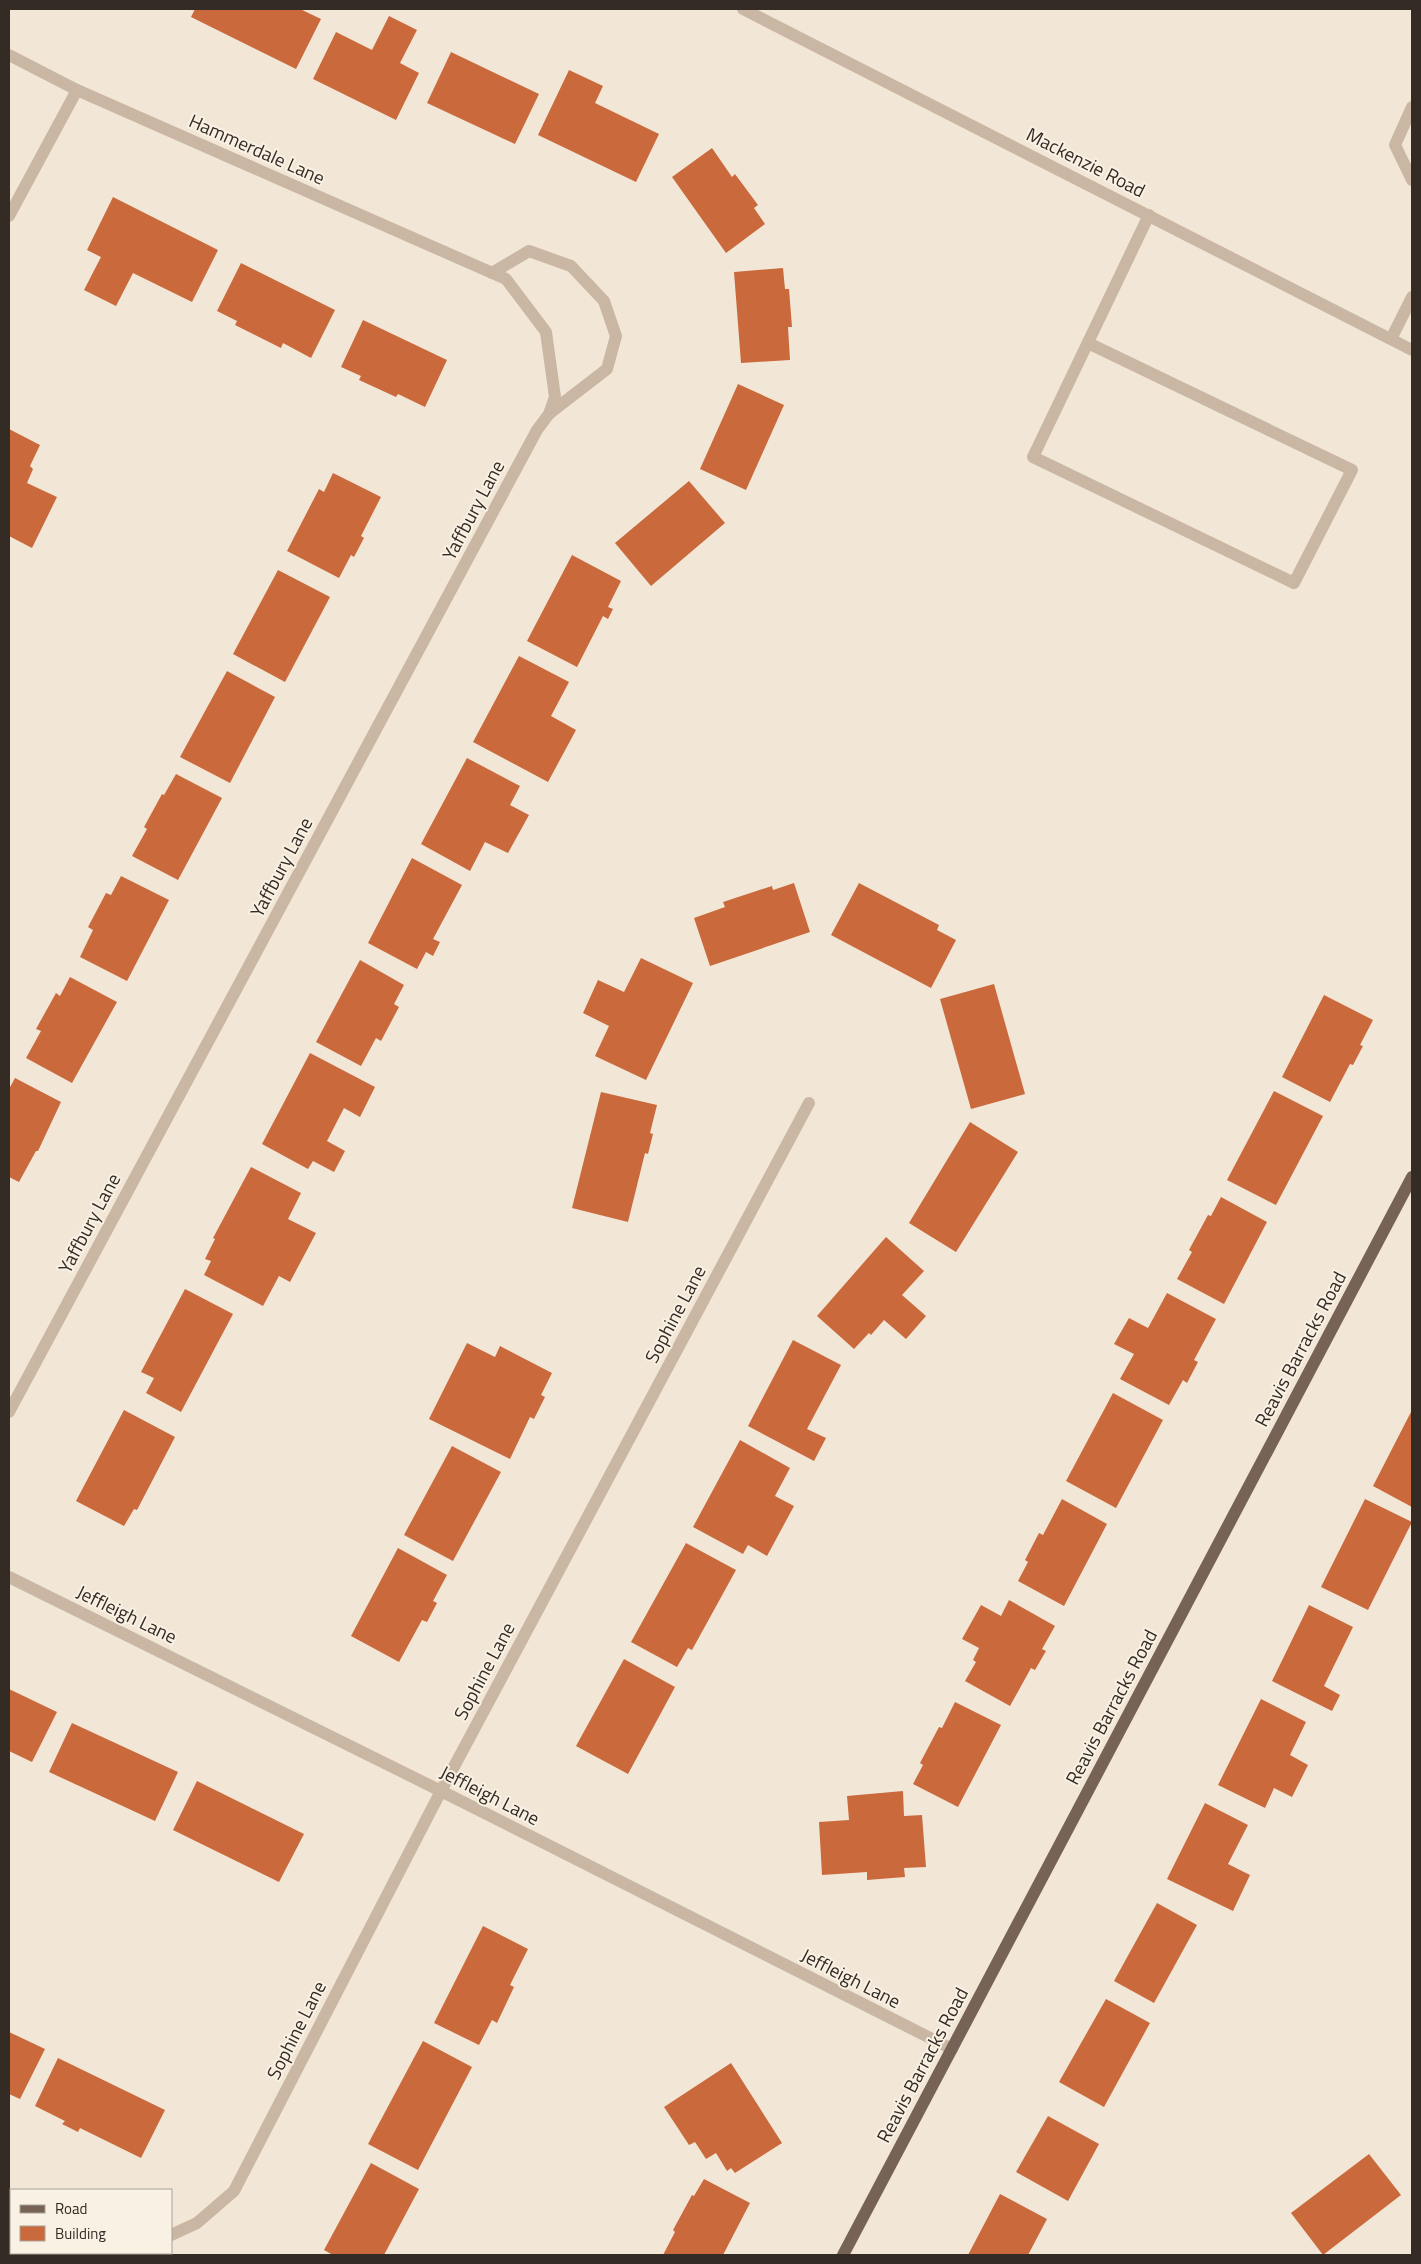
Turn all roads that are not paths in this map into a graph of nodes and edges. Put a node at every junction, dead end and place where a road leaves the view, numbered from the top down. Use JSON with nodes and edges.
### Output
{"nodes":[{"id":1,"x":742,"y":9,"type":"edge"},
{"id":2,"x":9,"y":54,"type":"edge"},
{"id":3,"x":77,"y":90,"type":"junction"},
{"id":4,"x":1412,"y":107,"type":"edge"},
{"id":5,"x":1412,"y":180,"type":"edge"},
{"id":6,"x":1149,"y":215,"type":"junction"},
{"id":7,"x":9,"y":216,"type":"edge"},
{"id":8,"x":492,"y":273,"type":"junction"},
{"id":9,"x":1412,"y":297,"type":"edge"},
{"id":10,"x":546,"y":332,"type":"joint"},
{"id":11,"x":1391,"y":339,"type":"junction"},
{"id":12,"x":1088,"y":343,"type":"junction"},
{"id":13,"x":1412,"y":350,"type":"edge"},
{"id":14,"x":549,"y":414,"type":"junction"},
{"id":15,"x":809,"y":1103,"type":"dead end"},
{"id":16,"x":1412,"y":1176,"type":"edge"},
{"id":17,"x":9,"y":1412,"type":"edge"},
{"id":18,"x":9,"y":1577,"type":"edge"},
{"id":19,"x":440,"y":1791,"type":"junction"},
{"id":20,"x":952,"y":2049,"type":"junction"},
{"id":21,"x":172,"y":2235,"type":"edge"},
{"id":22,"x":843,"y":2255,"type":"edge"}],
"edges":[{"from":1,"to":6,"type":"street","name":"Mackenzie Road"},
{"from":2,"to":3,"type":"street","name":"Hammerdale Lane"},
{"from":3,"to":7,"type":"street"},
{"from":3,"to":8,"type":"street","name":"Hammerdale Lane"},
{"from":4,"to":5,"type":"street"},
{"from":6,"to":11,"type":"street","name":"Mackenzie Road"},
{"from":6,"to":12,"type":"street"},
{"from":8,"to":10,"type":"street","name":"Hammerdale Lane"},
{"from":8,"to":14,"type":"street"},
{"from":9,"to":11,"type":"street"},
{"from":10,"to":14,"type":"street","name":"Yaffbury Lane"},
{"from":11,"to":13,"type":"street","name":"Mackenzie Road"},
{"from":12,"to":12,"type":"street"},
{"from":14,"to":17,"type":"street","name":"Yaffbury Lane"},
{"from":15,"to":19,"type":"street","name":"Sophine Lane"},
{"from":16,"to":20,"type":"main road","name":"Reavis Barracks Road"},
{"from":18,"to":19,"type":"street","name":"Jeffleigh Lane"},
{"from":19,"to":20,"type":"street","name":"Jeffleigh Lane"},
{"from":19,"to":21,"type":"street","name":"Sophine Lane"},
{"from":20,"to":22,"type":"main road","name":"Reavis Barracks Road"}]}
